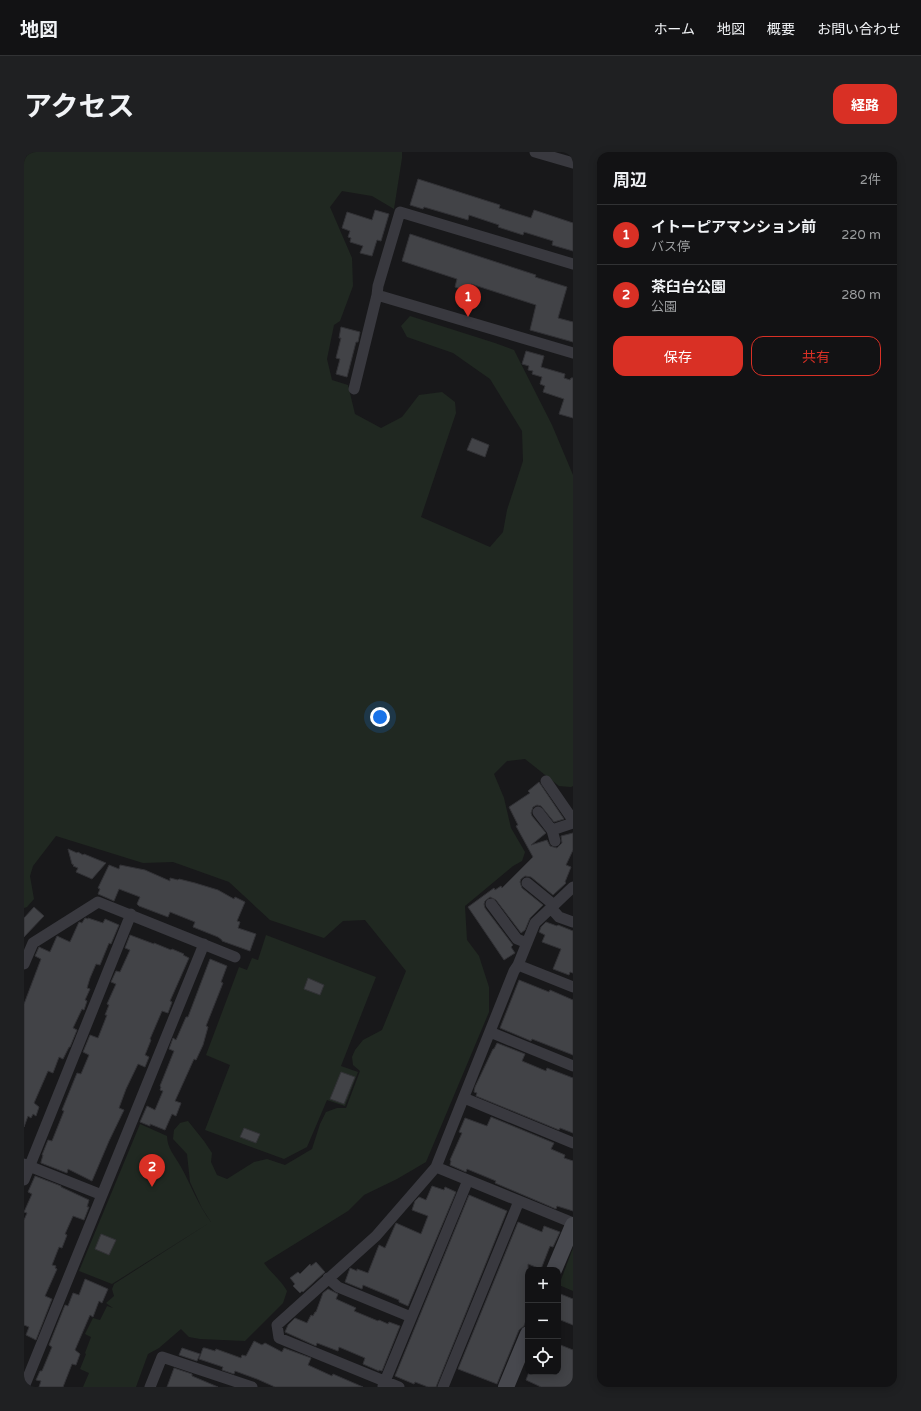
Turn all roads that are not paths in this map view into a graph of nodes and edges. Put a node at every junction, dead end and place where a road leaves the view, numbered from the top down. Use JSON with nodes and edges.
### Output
{"nodes":[{"id":1,"x":535,"y":152,"type":"edge"},
{"id":2,"x":573,"y":163,"type":"edge"},
{"id":3,"x":573,"y":264,"type":"edge"},
{"id":4,"x":377,"y":295,"type":"junction"},
{"id":5,"x":573,"y":353,"type":"edge"},
{"id":6,"x":354,"y":389,"type":"dead end"},
{"id":7,"x":546,"y":781,"type":"dead end"},
{"id":8,"x":538,"y":812,"type":"dead end"},
{"id":9,"x":573,"y":820,"type":"edge"},
{"id":10,"x":573,"y":823,"type":"edge"},
{"id":11,"x":527,"y":883,"type":"dead end"},
{"id":12,"x":573,"y":887,"type":"edge"},
{"id":13,"x":491,"y":904,"type":"dead end"},
{"id":14,"x":552,"y":907,"type":"junction"},
{"id":15,"x":131,"y":914,"type":"junction"},
{"id":16,"x":573,"y":922,"type":"edge"},
{"id":17,"x":527,"y":943,"type":"junction"},
{"id":18,"x":204,"y":944,"type":"junction"},
{"id":19,"x":235,"y":957,"type":"dead end"},
{"id":20,"x":24,"y":964,"type":"edge"},
{"id":21,"x":518,"y":965,"type":"junction"},
{"id":22,"x":573,"y":987,"type":"edge"},
{"id":23,"x":490,"y":1032,"type":"junction"},
{"id":24,"x":573,"y":1066,"type":"edge"},
{"id":25,"x":464,"y":1098,"type":"junction"},
{"id":26,"x":573,"y":1143,"type":"edge"},
{"id":27,"x":27,"y":1165,"type":"edge"},
{"id":28,"x":436,"y":1167,"type":"junction"},
{"id":29,"x":24,"y":1180,"type":"edge"},
{"id":30,"x":468,"y":1180,"type":"junction"},
{"id":31,"x":102,"y":1195,"type":"junction"},
{"id":32,"x":519,"y":1201,"type":"junction"},
{"id":33,"x":573,"y":1224,"type":"edge"},
{"id":34,"x":555,"y":1267,"type":"edge"},
{"id":35,"x":328,"y":1278,"type":"junction"},
{"id":36,"x":411,"y":1317,"type":"junction"},
{"id":37,"x":526,"y":1339,"type":"edge"},
{"id":38,"x":224,"y":1383,"type":"edge"},
{"id":39,"x":384,"y":1384,"type":"edge"},
{"id":40,"x":24,"y":1387,"type":"edge"},
{"id":41,"x":150,"y":1387,"type":"edge"},
{"id":42,"x":252,"y":1387,"type":"edge"},
{"id":43,"x":400,"y":1387,"type":"edge"},
{"id":44,"x":443,"y":1387,"type":"edge"},
{"id":45,"x":506,"y":1387,"type":"edge"}],
"edges":[{"from":1,"to":2,"type":"street"},
{"from":3,"to":4,"type":"street"},
{"from":4,"to":5,"type":"street"},
{"from":4,"to":6,"type":"street"},
{"from":7,"to":9,"type":"street"},
{"from":8,"to":10,"type":"street"},
{"from":11,"to":14,"type":"street"},
{"from":12,"to":14,"type":"street"},
{"from":13,"to":17,"type":"street"},
{"from":14,"to":16,"type":"street"},
{"from":14,"to":17,"type":"street"},
{"from":15,"to":18,"type":"street"},
{"from":15,"to":20,"type":"street"},
{"from":15,"to":27,"type":"street"},
{"from":17,"to":21,"type":"street"},
{"from":18,"to":19,"type":"street"},
{"from":18,"to":31,"type":"street"},
{"from":21,"to":22,"type":"street"},
{"from":21,"to":23,"type":"street"},
{"from":23,"to":24,"type":"street"},
{"from":23,"to":25,"type":"street"},
{"from":25,"to":26,"type":"street"},
{"from":25,"to":28,"type":"street"},
{"from":27,"to":29,"type":"street"},
{"from":27,"to":31,"type":"street"},
{"from":28,"to":30,"type":"street"},
{"from":28,"to":35,"type":"street"},
{"from":30,"to":32,"type":"street"},
{"from":30,"to":36,"type":"street"},
{"from":31,"to":40,"type":"street"},
{"from":32,"to":33,"type":"street"},
{"from":32,"to":44,"type":"street"},
{"from":33,"to":34,"type":"street"},
{"from":35,"to":36,"type":"street"},
{"from":35,"to":39,"type":"street"},
{"from":36,"to":39,"type":"street"},
{"from":37,"to":45,"type":"street"},
{"from":38,"to":41,"type":"street"},
{"from":38,"to":42,"type":"street"},
{"from":39,"to":43,"type":"street"}]}
